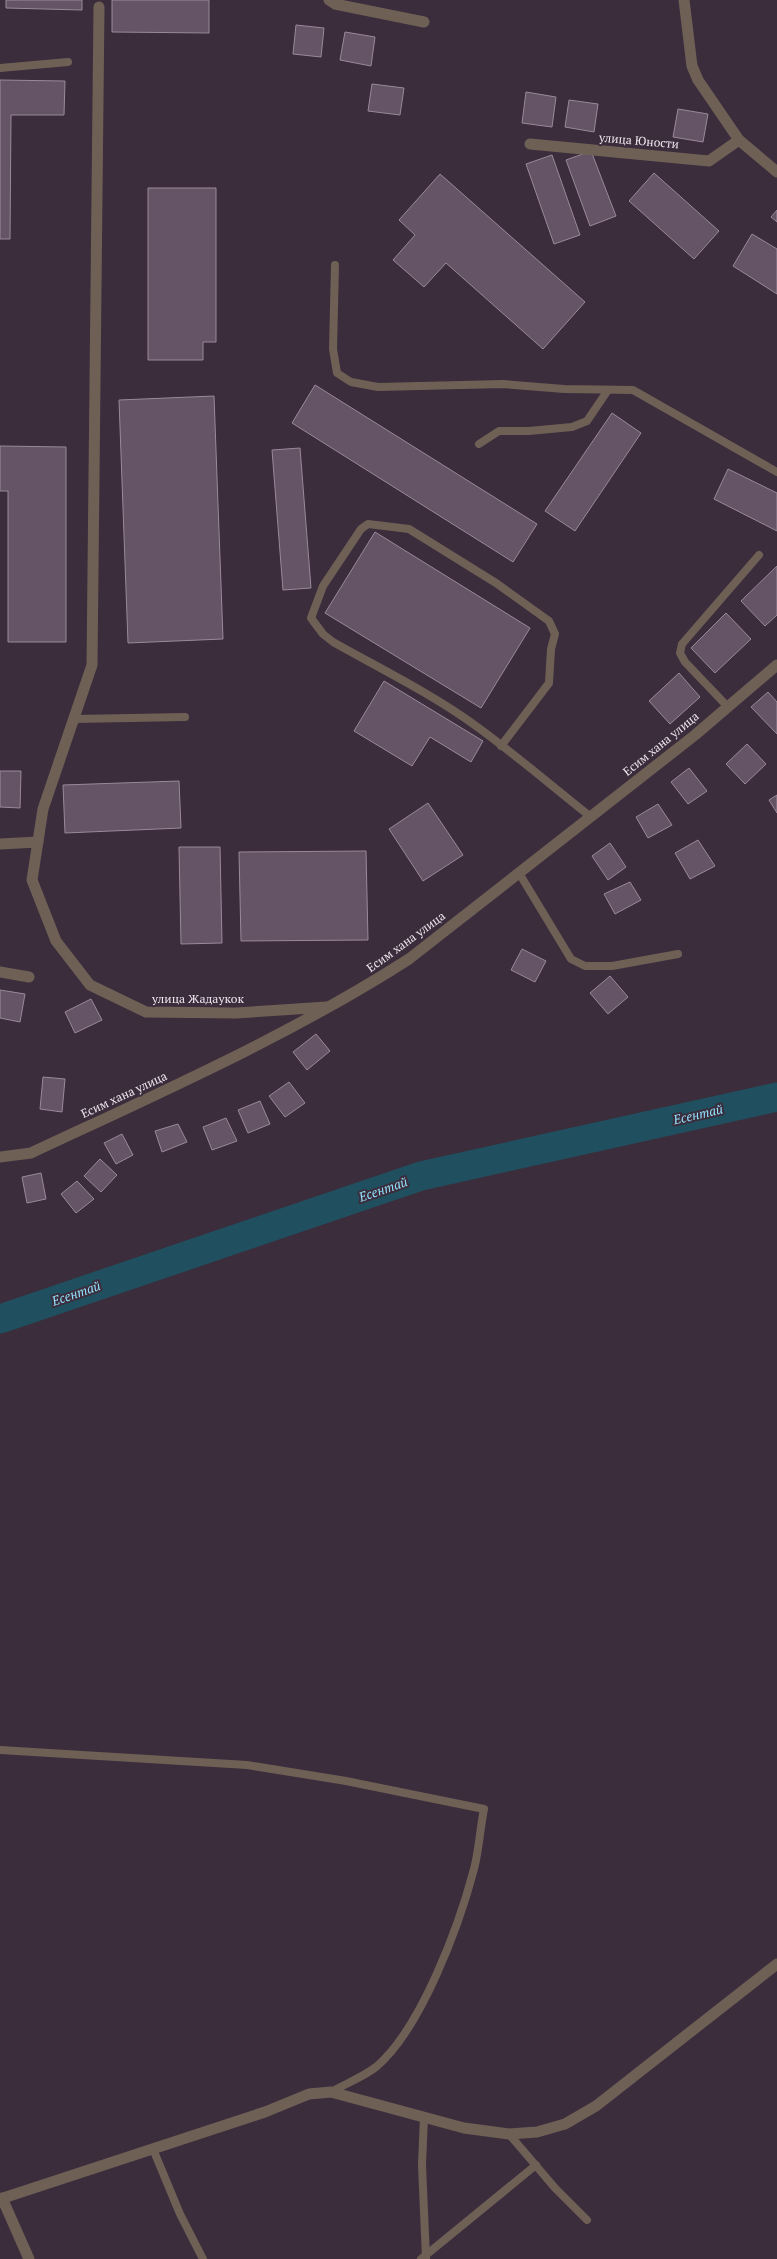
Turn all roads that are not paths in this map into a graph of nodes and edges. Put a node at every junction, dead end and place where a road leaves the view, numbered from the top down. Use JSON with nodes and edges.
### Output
{"nodes":[{"id":1,"x":329,"y":0,"type":"edge"},
{"id":2,"x":684,"y":0,"type":"edge"},
{"id":3,"x":99,"y":7,"type":"dead end"},
{"id":4,"x":424,"y":22,"type":"dead end"},
{"id":5,"x":68,"y":62,"type":"dead end"},
{"id":6,"x":0,"y":68,"type":"edge"},
{"id":7,"x":739,"y":140,"type":"junction"},
{"id":8,"x":530,"y":144,"type":"dead end"},
{"id":9,"x":777,"y":172,"type":"edge"},
{"id":10,"x":335,"y":265,"type":"dead end"},
{"id":11,"x":608,"y":390,"type":"junction"},
{"id":12,"x":479,"y":444,"type":"dead end"},
{"id":13,"x":777,"y":472,"type":"edge"},
{"id":14,"x":759,"y":555,"type":"dead end"},
{"id":15,"x":777,"y":665,"type":"edge"},
{"id":16,"x":728,"y":707,"type":"junction"},
{"id":17,"x":185,"y":717,"type":"dead end"},
{"id":18,"x":74,"y":719,"type":"junction"},
{"id":19,"x":501,"y":746,"type":"junction"},
{"id":20,"x":591,"y":817,"type":"junction"},
{"id":21,"x":38,"y":842,"type":"junction"},
{"id":22,"x":0,"y":844,"type":"edge"},
{"id":23,"x":519,"y":873,"type":"junction"},
{"id":24,"x":678,"y":954,"type":"dead end"},
{"id":25,"x":0,"y":972,"type":"edge"},
{"id":26,"x":29,"y":977,"type":"dead end"},
{"id":27,"x":327,"y":1007,"type":"junction"},
{"id":28,"x":0,"y":1157,"type":"edge"},
{"id":29,"x":0,"y":1750,"type":"edge"},
{"id":30,"x":777,"y":1964,"type":"edge"},
{"id":31,"x":331,"y":2092,"type":"junction"},
{"id":32,"x":424,"y":2117,"type":"junction"},
{"id":33,"x":509,"y":2134,"type":"junction"},
{"id":34,"x":153,"y":2150,"type":"junction"},
{"id":35,"x":536,"y":2166,"type":"junction"},
{"id":36,"x":1,"y":2199,"type":"edge"},
{"id":37,"x":587,"y":2220,"type":"dead end"},
{"id":38,"x":424,"y":2258,"type":"edge"},
{"id":39,"x":29,"y":2259,"type":"edge"},
{"id":40,"x":202,"y":2259,"type":"edge"}],
"edges":[{"from":1,"to":4,"type":"street"},
{"from":2,"to":7,"type":"street"},
{"from":3,"to":18,"type":"street","name":"улица Жадаукок"},
{"from":5,"to":6,"type":"lane"},
{"from":7,"to":8,"type":"street","name":"улица Юности"},
{"from":7,"to":9,"type":"street"},
{"from":10,"to":11,"type":"lane"},
{"from":11,"to":12,"type":"lane"},
{"from":11,"to":13,"type":"lane"},
{"from":14,"to":16,"type":"lane"},
{"from":15,"to":16,"type":"street","name":"Есим хана улица"},
{"from":16,"to":20,"type":"street","name":"Есим хана улица"},
{"from":17,"to":18,"type":"lane"},
{"from":18,"to":21,"type":"street","name":"улица Жадаукок"},
{"from":19,"to":19,"type":"lane"},
{"from":19,"to":20,"type":"lane"},
{"from":20,"to":23,"type":"street","name":"Есим хана улица"},
{"from":21,"to":22,"type":"street"},
{"from":21,"to":27,"type":"street","name":"улица Жадаукок"},
{"from":23,"to":24,"type":"lane"},
{"from":23,"to":27,"type":"street","name":"Есим хана улица"},
{"from":25,"to":26,"type":"street"},
{"from":27,"to":28,"type":"street","name":"Есим хана улица"},
{"from":29,"to":31,"type":"lane"},
{"from":30,"to":33,"type":"street"},
{"from":31,"to":32,"type":"street"},
{"from":31,"to":34,"type":"street"},
{"from":32,"to":33,"type":"street"},
{"from":32,"to":38,"type":"lane"},
{"from":33,"to":35,"type":"lane"},
{"from":34,"to":36,"type":"street"},
{"from":34,"to":40,"type":"lane"},
{"from":35,"to":37,"type":"lane"},
{"from":35,"to":38,"type":"lane"},
{"from":36,"to":39,"type":"street"}]}
